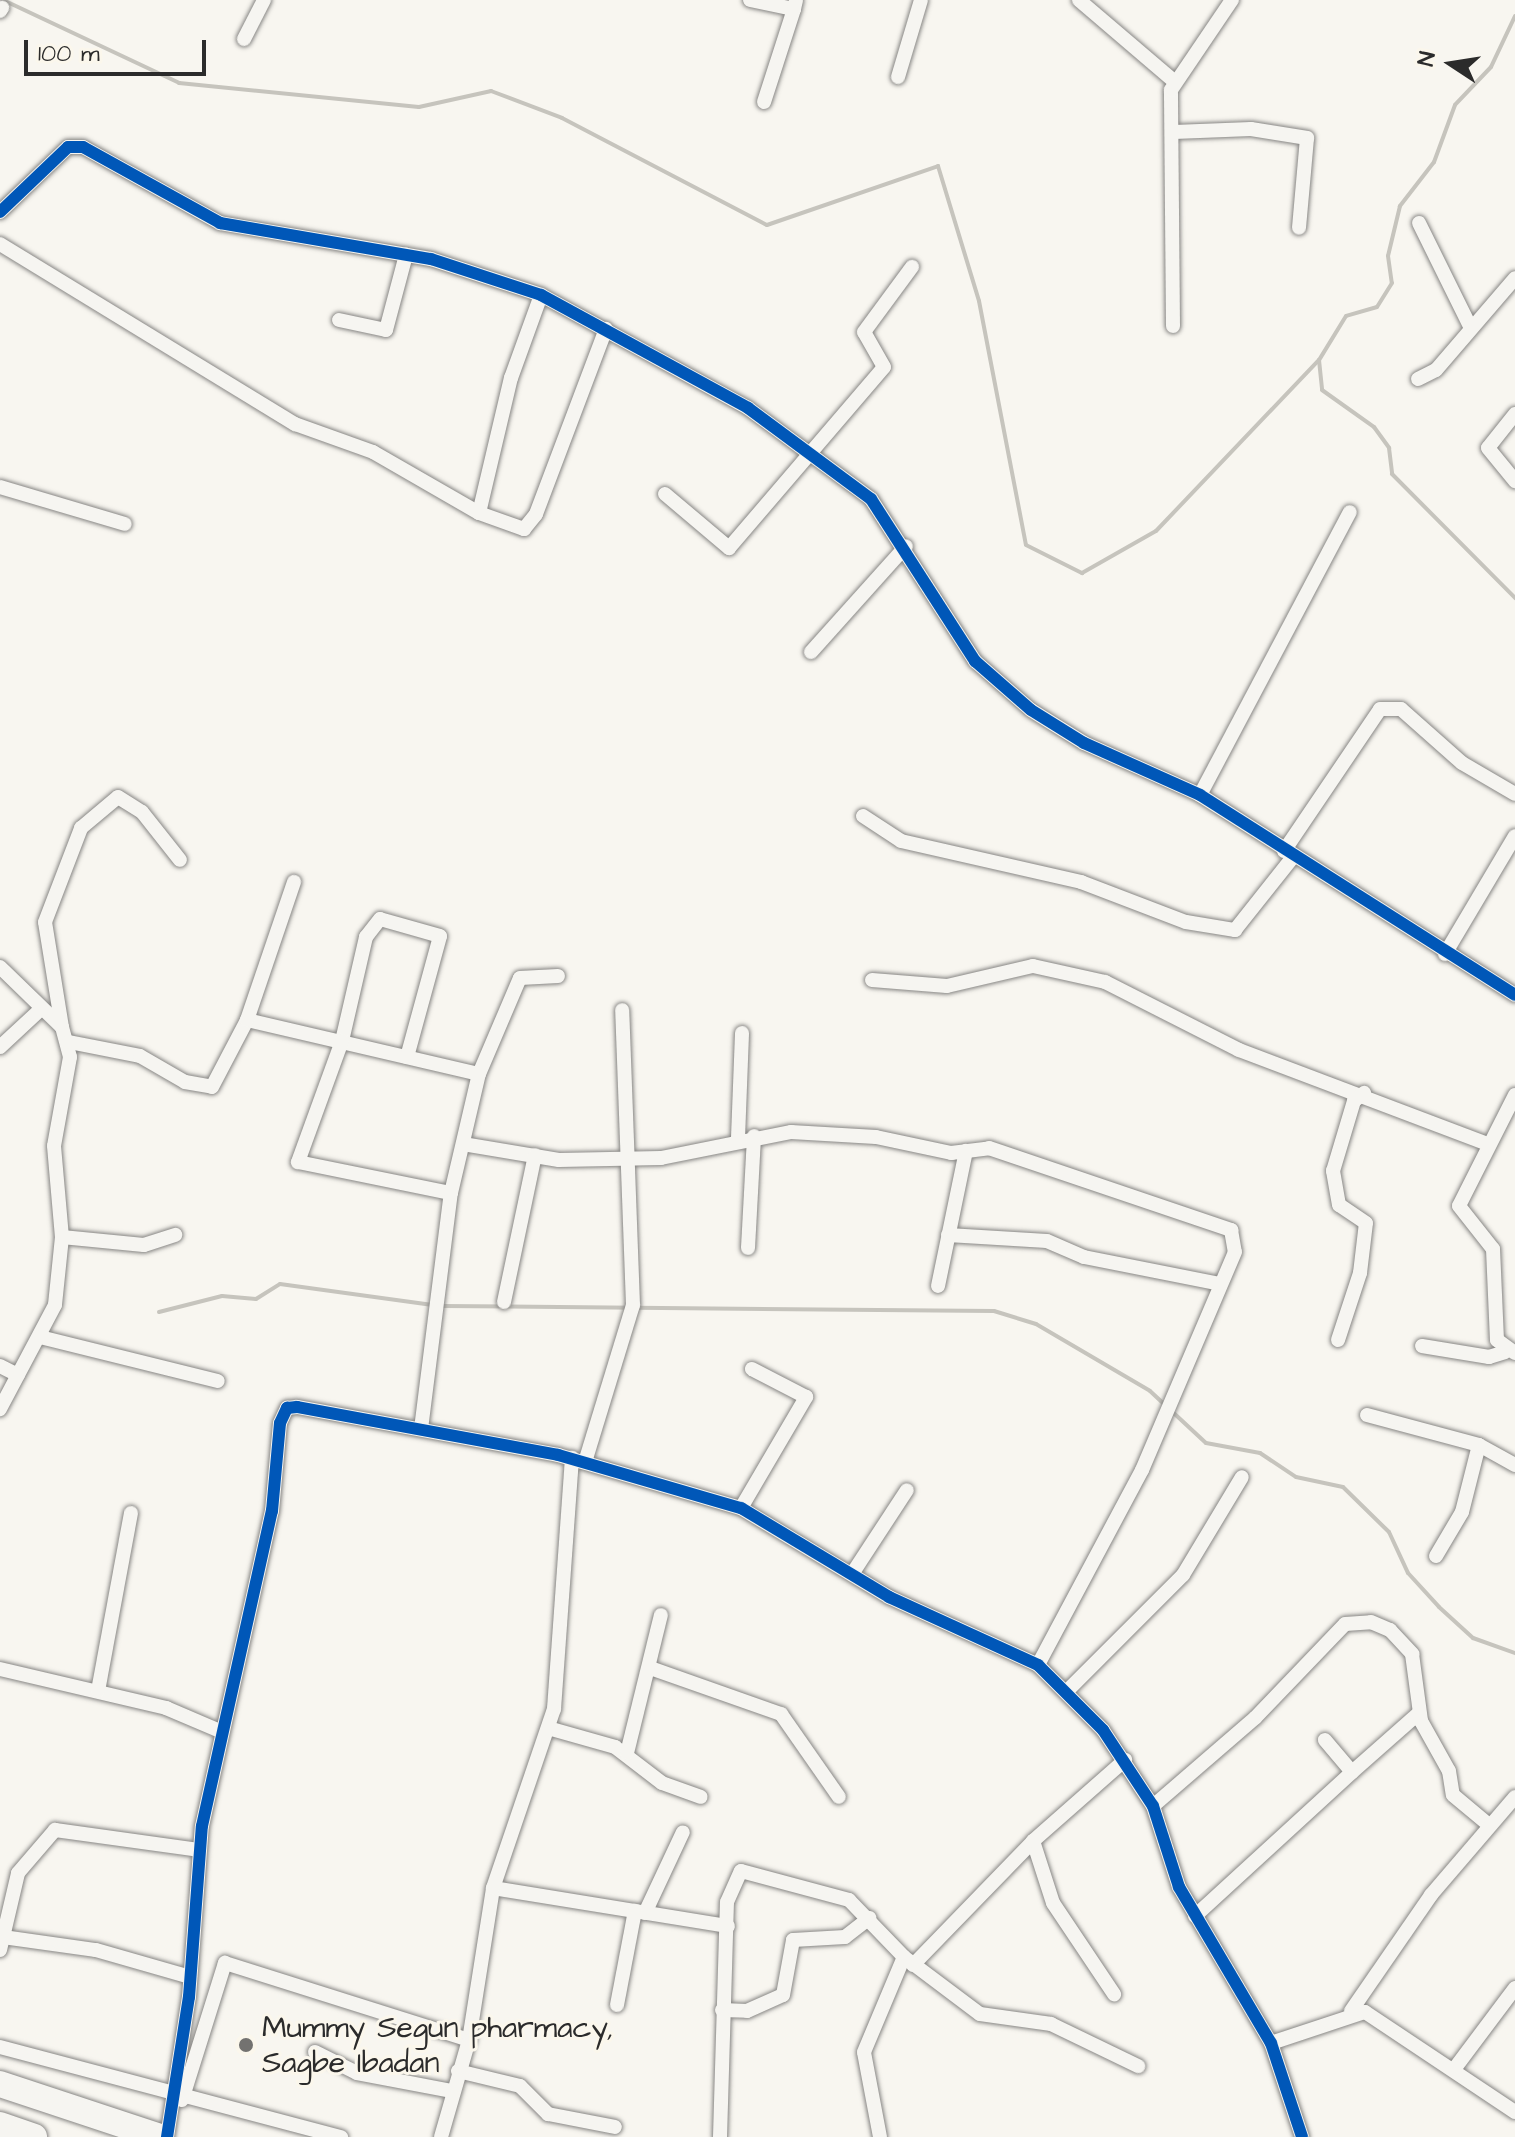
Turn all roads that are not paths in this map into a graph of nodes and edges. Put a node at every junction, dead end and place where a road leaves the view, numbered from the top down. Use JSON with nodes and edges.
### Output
{"nodes":[{"id":1,"x":264,"y":0,"type":"edge"},
{"id":2,"x":750,"y":0,"type":"edge"},
{"id":3,"x":921,"y":0,"type":"edge"},
{"id":4,"x":1079,"y":0,"type":"edge"},
{"id":5,"x":1232,"y":0,"type":"edge"},
{"id":6,"x":795,"y":4,"type":"edge"},
{"id":7,"x":244,"y":39,"type":"dead end"},
{"id":8,"x":898,"y":77,"type":"dead end"},
{"id":9,"x":1175,"y":82,"type":"junction"},
{"id":10,"x":764,"y":102,"type":"dead end"},
{"id":11,"x":1174,"y":132,"type":"junction"},
{"id":12,"x":0,"y":212,"type":"edge"},
{"id":13,"x":1419,"y":223,"type":"dead end"},
{"id":14,"x":1299,"y":228,"type":"dead end"},
{"id":15,"x":0,"y":244,"type":"edge"},
{"id":16,"x":406,"y":255,"type":"junction"},
{"id":17,"x":912,"y":267,"type":"dead end"},
{"id":18,"x":1515,"y":278,"type":"edge"},
{"id":19,"x":541,"y":295,"type":"junction"},
{"id":20,"x":339,"y":320,"type":"dead end"},
{"id":21,"x":1469,"y":324,"type":"junction"},
{"id":22,"x":1173,"y":326,"type":"dead end"},
{"id":23,"x":606,"y":329,"type":"junction"},
{"id":24,"x":1418,"y":379,"type":"dead end"},
{"id":25,"x":1515,"y":414,"type":"edge"},
{"id":26,"x":809,"y":456,"type":"junction"},
{"id":27,"x":1515,"y":481,"type":"edge"},
{"id":28,"x":0,"y":487,"type":"edge"},
{"id":29,"x":665,"y":494,"type":"dead end"},
{"id":30,"x":1350,"y":512,"type":"dead end"},
{"id":31,"x":479,"y":513,"type":"junction"},
{"id":32,"x":125,"y":524,"type":"dead end"},
{"id":33,"x":906,"y":546,"type":"junction"},
{"id":34,"x":811,"y":652,"type":"dead end"},
{"id":35,"x":1515,"y":794,"type":"edge"},
{"id":36,"x":1200,"y":795,"type":"junction"},
{"id":37,"x":863,"y":816,"type":"dead end"},
{"id":38,"x":1515,"y":836,"type":"edge"},
{"id":39,"x":1288,"y":854,"type":"junction"},
{"id":40,"x":180,"y":860,"type":"dead end"},
{"id":41,"x":294,"y":882,"type":"dead end"},
{"id":42,"x":1445,"y":954,"type":"junction"},
{"id":43,"x":0,"y":967,"type":"edge"},
{"id":44,"x":558,"y":976,"type":"dead end"},
{"id":45,"x":872,"y":980,"type":"dead end"},
{"id":46,"x":1515,"y":995,"type":"edge"},
{"id":47,"x":41,"y":1009,"type":"junction"},
{"id":48,"x":622,"y":1010,"type":"dead end"},
{"id":49,"x":247,"y":1020,"type":"junction"},
{"id":50,"x":62,"y":1027,"type":"junction"},
{"id":51,"x":742,"y":1033,"type":"dead end"},
{"id":52,"x":342,"y":1041,"type":"junction"},
{"id":53,"x":69,"y":1042,"type":"junction"},
{"id":54,"x":0,"y":1047,"type":"edge"},
{"id":55,"x":407,"y":1057,"type":"junction"},
{"id":56,"x":479,"y":1074,"type":"junction"},
{"id":57,"x":1364,"y":1093,"type":"junction"},
{"id":58,"x":1515,"y":1095,"type":"edge"},
{"id":59,"x":754,"y":1136,"type":"junction"},
{"id":60,"x":738,"y":1138,"type":"junction"},
{"id":61,"x":1485,"y":1143,"type":"junction"},
{"id":62,"x":463,"y":1144,"type":"junction"},
{"id":63,"x":966,"y":1151,"type":"junction"},
{"id":64,"x":535,"y":1155,"type":"junction"},
{"id":65,"x":625,"y":1159,"type":"junction"},
{"id":66,"x":451,"y":1193,"type":"junction"},
{"id":67,"x":175,"y":1235,"type":"dead end"},
{"id":68,"x":948,"y":1235,"type":"junction"},
{"id":69,"x":62,"y":1237,"type":"junction"},
{"id":70,"x":748,"y":1248,"type":"dead end"},
{"id":71,"x":1220,"y":1284,"type":"junction"},
{"id":72,"x":938,"y":1286,"type":"dead end"},
{"id":73,"x":504,"y":1302,"type":"dead end"},
{"id":74,"x":40,"y":1337,"type":"junction"},
{"id":75,"x":1338,"y":1340,"type":"dead end"},
{"id":76,"x":1422,"y":1346,"type":"dead end"},
{"id":77,"x":1510,"y":1352,"type":"edge"},
{"id":78,"x":0,"y":1366,"type":"edge"},
{"id":79,"x":752,"y":1369,"type":"dead end"},
{"id":80,"x":18,"y":1375,"type":"junction"},
{"id":81,"x":218,"y":1381,"type":"dead end"},
{"id":82,"x":0,"y":1409,"type":"edge"},
{"id":83,"x":1367,"y":1415,"type":"dead end"},
{"id":84,"x":421,"y":1429,"type":"junction"},
{"id":85,"x":1479,"y":1445,"type":"junction"},
{"id":86,"x":578,"y":1460,"type":"junction"},
{"id":87,"x":1515,"y":1465,"type":"edge"},
{"id":88,"x":1242,"y":1477,"type":"dead end"},
{"id":89,"x":907,"y":1490,"type":"dead end"},
{"id":90,"x":741,"y":1508,"type":"junction"},
{"id":91,"x":131,"y":1513,"type":"dead end"},
{"id":92,"x":1436,"y":1556,"type":"dead end"},
{"id":93,"x":852,"y":1574,"type":"junction"},
{"id":94,"x":661,"y":1615,"type":"dead end"},
{"id":95,"x":1038,"y":1665,"type":"junction"},
{"id":96,"x":0,"y":1669,"type":"edge"},
{"id":97,"x":653,"y":1669,"type":"junction"},
{"id":98,"x":1069,"y":1689,"type":"junction"},
{"id":99,"x":98,"y":1691,"type":"junction"},
{"id":100,"x":1419,"y":1713,"type":"junction"},
{"id":101,"x":548,"y":1728,"type":"junction"},
{"id":102,"x":220,"y":1731,"type":"junction"},
{"id":103,"x":1325,"y":1740,"type":"dead end"},
{"id":104,"x":627,"y":1753,"type":"junction"},
{"id":105,"x":1125,"y":1760,"type":"junction"},
{"id":106,"x":1352,"y":1772,"type":"junction"},
{"id":107,"x":701,"y":1797,"type":"dead end"},
{"id":108,"x":839,"y":1797,"type":"dead end"},
{"id":109,"x":1515,"y":1797,"type":"edge"},
{"id":110,"x":1153,"y":1806,"type":"junction"},
{"id":111,"x":1489,"y":1825,"type":"junction"},
{"id":112,"x":683,"y":1832,"type":"dead end"},
{"id":113,"x":1033,"y":1841,"type":"junction"},
{"id":114,"x":199,"y":1850,"type":"junction"},
{"id":115,"x":493,"y":1888,"type":"junction"},
{"id":116,"x":640,"y":1912,"type":"junction"},
{"id":117,"x":1195,"y":1916,"type":"junction"},
{"id":118,"x":869,"y":1918,"type":"junction"},
{"id":119,"x":728,"y":1926,"type":"junction"},
{"id":120,"x":2,"y":1943,"type":"edge"},
{"id":121,"x":909,"y":1961,"type":"junction"},
{"id":122,"x":190,"y":1977,"type":"junction"},
{"id":123,"x":1515,"y":1988,"type":"edge"},
{"id":124,"x":1114,"y":1994,"type":"dead end"},
{"id":125,"x":617,"y":2005,"type":"dead end"},
{"id":126,"x":722,"y":2010,"type":"junction"},
{"id":127,"x":1351,"y":2011,"type":"junction"},
{"id":128,"x":469,"y":2040,"type":"junction"},
{"id":129,"x":1271,"y":2043,"type":"junction"},
{"id":130,"x":0,"y":2047,"type":"edge"},
{"id":131,"x":315,"y":2052,"type":"dead end"},
{"id":132,"x":1138,"y":2066,"type":"dead end"},
{"id":133,"x":1455,"y":2068,"type":"junction"},
{"id":134,"x":458,"y":2071,"type":"junction"},
{"id":135,"x":0,"y":2084,"type":"edge"},
{"id":136,"x":452,"y":2091,"type":"junction"},
{"id":137,"x":176,"y":2098,"type":"junction"},
{"id":138,"x":1515,"y":2112,"type":"edge"},
{"id":139,"x":0,"y":2125,"type":"edge"},
{"id":140,"x":615,"y":2127,"type":"dead end"},
{"id":141,"x":34,"y":2137,"type":"edge"},
{"id":142,"x":160,"y":2137,"type":"edge"},
{"id":143,"x":167,"y":2137,"type":"edge"},
{"id":144,"x":341,"y":2137,"type":"edge"},
{"id":145,"x":441,"y":2137,"type":"edge"},
{"id":146,"x":720,"y":2137,"type":"edge"},
{"id":147,"x":880,"y":2137,"type":"edge"},
{"id":148,"x":1302,"y":2137,"type":"edge"}],
"edges":[{"from":1,"to":7,"type":"street"},
{"from":2,"to":6,"type":"street"},
{"from":3,"to":8,"type":"street"},
{"from":4,"to":9,"type":"street"},
{"from":5,"to":9,"type":"street"},
{"from":6,"to":10,"type":"street"},
{"from":9,"to":11,"type":"street"},
{"from":11,"to":14,"type":"street"},
{"from":11,"to":22,"type":"street"},
{"from":12,"to":16,"type":"street"},
{"from":13,"to":21,"type":"street"},
{"from":15,"to":31,"type":"street"},
{"from":16,"to":19,"type":"street"},
{"from":16,"to":20,"type":"street"},
{"from":17,"to":26,"type":"street"},
{"from":18,"to":21,"type":"street"},
{"from":19,"to":23,"type":"street"},
{"from":19,"to":31,"type":"street"},
{"from":21,"to":24,"type":"street"},
{"from":23,"to":26,"type":"street"},
{"from":23,"to":31,"type":"street"},
{"from":25,"to":27,"type":"street"},
{"from":26,"to":29,"type":"street"},
{"from":26,"to":33,"type":"street"},
{"from":28,"to":32,"type":"street"},
{"from":30,"to":36,"type":"street"},
{"from":33,"to":34,"type":"street"},
{"from":33,"to":36,"type":"street"},
{"from":35,"to":39,"type":"street"},
{"from":36,"to":39,"type":"street"},
{"from":37,"to":39,"type":"street"},
{"from":38,"to":42,"type":"street"},
{"from":39,"to":42,"type":"street"},
{"from":40,"to":50,"type":"street"},
{"from":41,"to":49,"type":"street"},
{"from":42,"to":46,"type":"street"},
{"from":43,"to":47,"type":"street"},
{"from":44,"to":56,"type":"street"},
{"from":45,"to":57,"type":"street"},
{"from":47,"to":50,"type":"street"},
{"from":47,"to":54,"type":"street"},
{"from":48,"to":65,"type":"street"},
{"from":49,"to":52,"type":"street"},
{"from":49,"to":53,"type":"street"},
{"from":50,"to":53,"type":"street"},
{"from":51,"to":60,"type":"street"},
{"from":52,"to":55,"type":"street"},
{"from":52,"to":55,"type":"street"},
{"from":52,"to":66,"type":"street"},
{"from":53,"to":69,"type":"street"},
{"from":55,"to":56,"type":"street"},
{"from":56,"to":62,"type":"street"},
{"from":57,"to":61,"type":"street"},
{"from":57,"to":75,"type":"street"},
{"from":58,"to":61,"type":"street"},
{"from":59,"to":60,"type":"street"},
{"from":59,"to":63,"type":"street"},
{"from":59,"to":70,"type":"street"},
{"from":60,"to":65,"type":"street"},
{"from":61,"to":77,"type":"street"},
{"from":62,"to":64,"type":"street"},
{"from":62,"to":66,"type":"street"},
{"from":63,"to":68,"type":"street"},
{"from":63,"to":71,"type":"street"},
{"from":64,"to":65,"type":"street"},
{"from":64,"to":73,"type":"street"},
{"from":65,"to":86,"type":"street"},
{"from":66,"to":84,"type":"street"},
{"from":67,"to":69,"type":"street"},
{"from":68,"to":71,"type":"street"},
{"from":68,"to":72,"type":"street"},
{"from":69,"to":74,"type":"street"},
{"from":71,"to":95,"type":"street"},
{"from":74,"to":80,"type":"street"},
{"from":74,"to":81,"type":"street"},
{"from":76,"to":77,"type":"street"},
{"from":78,"to":80,"type":"street"},
{"from":79,"to":90,"type":"street"},
{"from":80,"to":82,"type":"street"},
{"from":83,"to":85,"type":"street"},
{"from":84,"to":86,"type":"street"},
{"from":84,"to":102,"type":"street"},
{"from":85,"to":87,"type":"street"},
{"from":85,"to":92,"type":"street"},
{"from":86,"to":90,"type":"street"},
{"from":86,"to":101,"type":"street"},
{"from":88,"to":98,"type":"street"},
{"from":89,"to":93,"type":"street"},
{"from":90,"to":93,"type":"street"},
{"from":91,"to":99,"type":"street"},
{"from":93,"to":95,"type":"street"},
{"from":94,"to":97,"type":"street"},
{"from":95,"to":98,"type":"street"},
{"from":96,"to":99,"type":"street"},
{"from":97,"to":104,"type":"street"},
{"from":97,"to":108,"type":"street"},
{"from":98,"to":105,"type":"street"},
{"from":99,"to":102,"type":"street"},
{"from":100,"to":106,"type":"street"},
{"from":100,"to":110,"type":"street"},
{"from":100,"to":111,"type":"street"},
{"from":101,"to":104,"type":"street"},
{"from":101,"to":115,"type":"street"},
{"from":102,"to":114,"type":"street"},
{"from":103,"to":106,"type":"street"},
{"from":104,"to":107,"type":"street"},
{"from":105,"to":110,"type":"street"},
{"from":105,"to":113,"type":"street"},
{"from":106,"to":117,"type":"street"},
{"from":109,"to":111,"type":"street"},
{"from":110,"to":117,"type":"street"},
{"from":111,"to":127,"type":"street"},
{"from":112,"to":116,"type":"street"},
{"from":113,"to":121,"type":"street"},
{"from":113,"to":124,"type":"street"},
{"from":114,"to":120,"type":"street"},
{"from":114,"to":122,"type":"street"},
{"from":115,"to":116,"type":"street"},
{"from":115,"to":128,"type":"street"},
{"from":116,"to":119,"type":"street"},
{"from":116,"to":125,"type":"street"},
{"from":117,"to":129,"type":"street"},
{"from":118,"to":119,"type":"street"},
{"from":118,"to":121,"type":"street"},
{"from":118,"to":126,"type":"street"},
{"from":119,"to":126,"type":"street"},
{"from":120,"to":122,"type":"street"},
{"from":121,"to":132,"type":"street"},
{"from":121,"to":147,"type":"street"},
{"from":122,"to":137,"type":"street"},
{"from":123,"to":133,"type":"street"},
{"from":126,"to":146,"type":"street"},
{"from":127,"to":129,"type":"street"},
{"from":127,"to":133,"type":"street"},
{"from":128,"to":134,"type":"street"},
{"from":128,"to":137,"type":"street"},
{"from":129,"to":148,"type":"street"},
{"from":130,"to":137,"type":"street"},
{"from":131,"to":136,"type":"street"},
{"from":133,"to":138,"type":"street"},
{"from":134,"to":136,"type":"street"},
{"from":134,"to":140,"type":"street"},
{"from":135,"to":142,"type":"highway"},
{"from":136,"to":145,"type":"street"},
{"from":137,"to":143,"type":"street"},
{"from":137,"to":144,"type":"street"},
{"from":139,"to":141,"type":"highway"}]}
